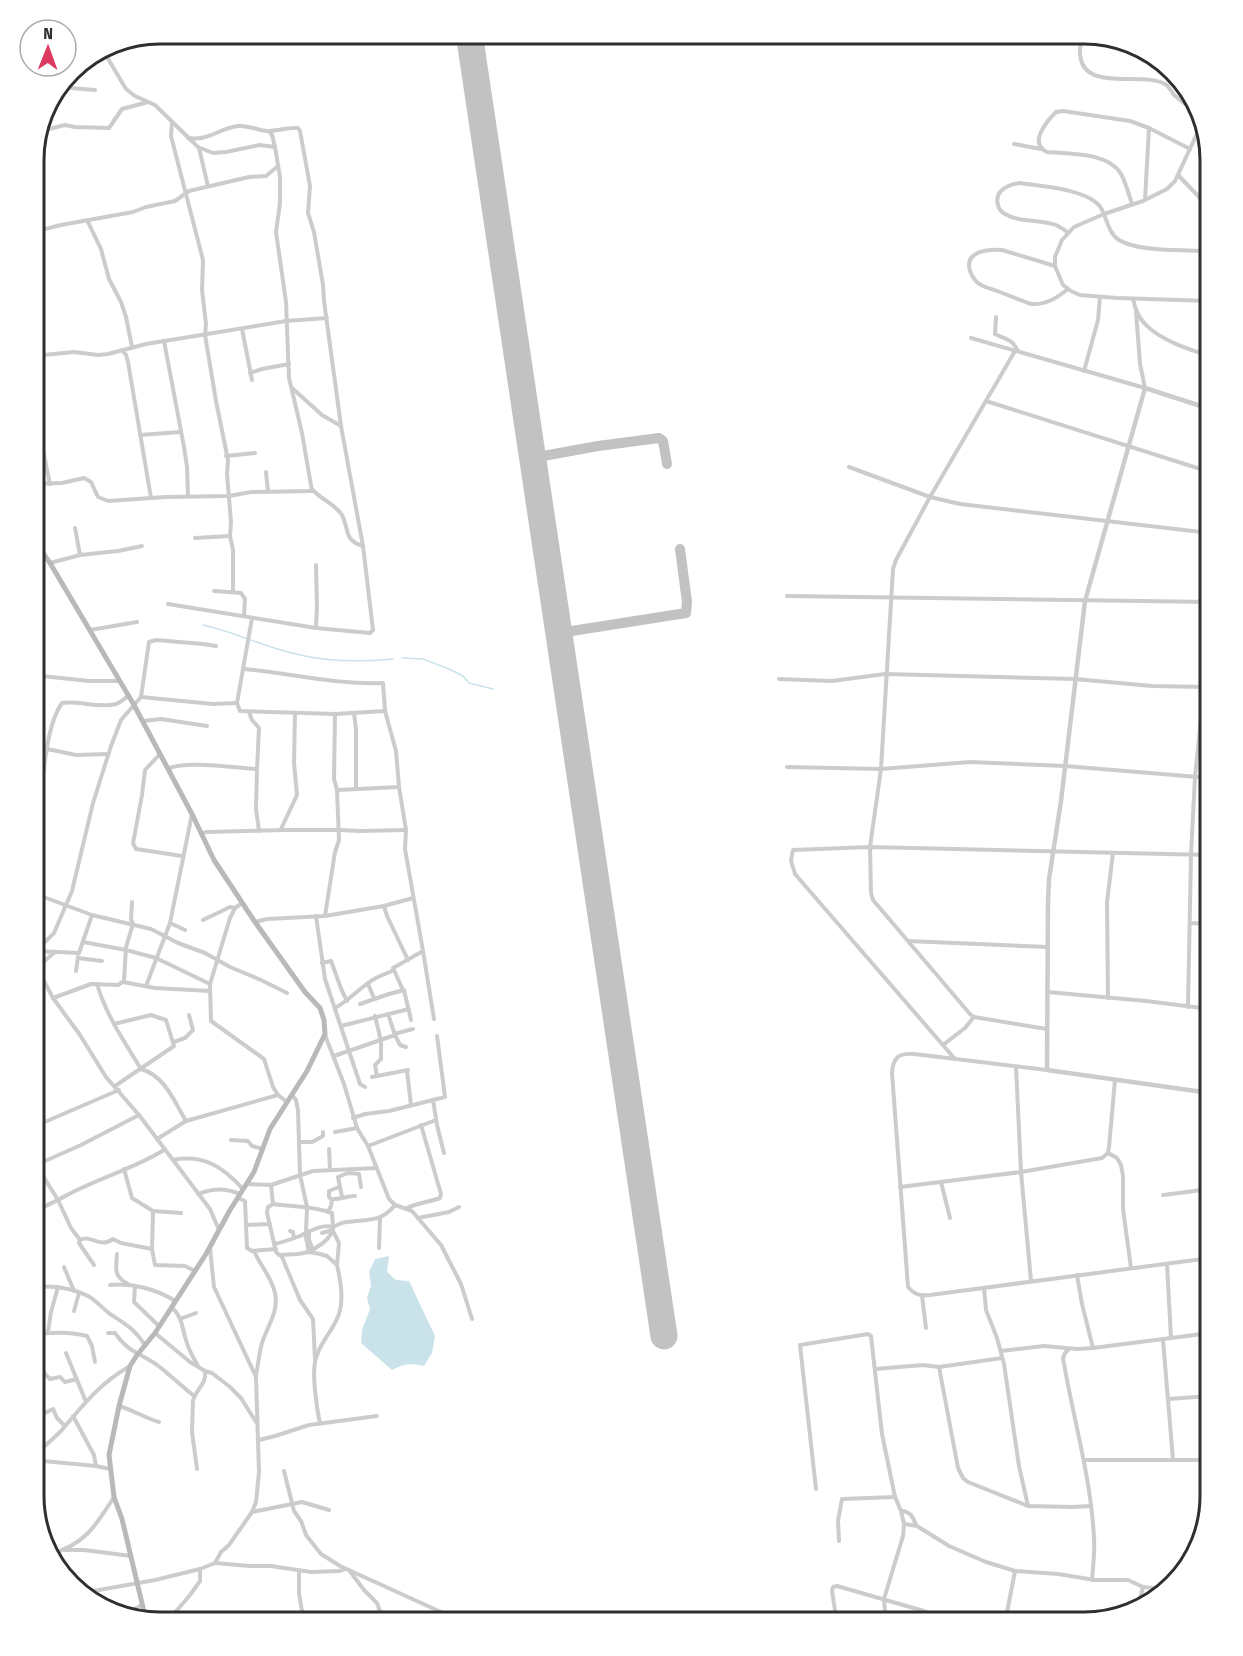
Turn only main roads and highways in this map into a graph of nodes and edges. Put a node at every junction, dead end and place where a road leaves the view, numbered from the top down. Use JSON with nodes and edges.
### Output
{"nodes":[{"id":1,"x":44,"y":555,"type":"edge"},
{"id":2,"x":144,"y":1612,"type":"edge"}],
"edges":[{"from":1,"to":2,"type":"main road"}]}
